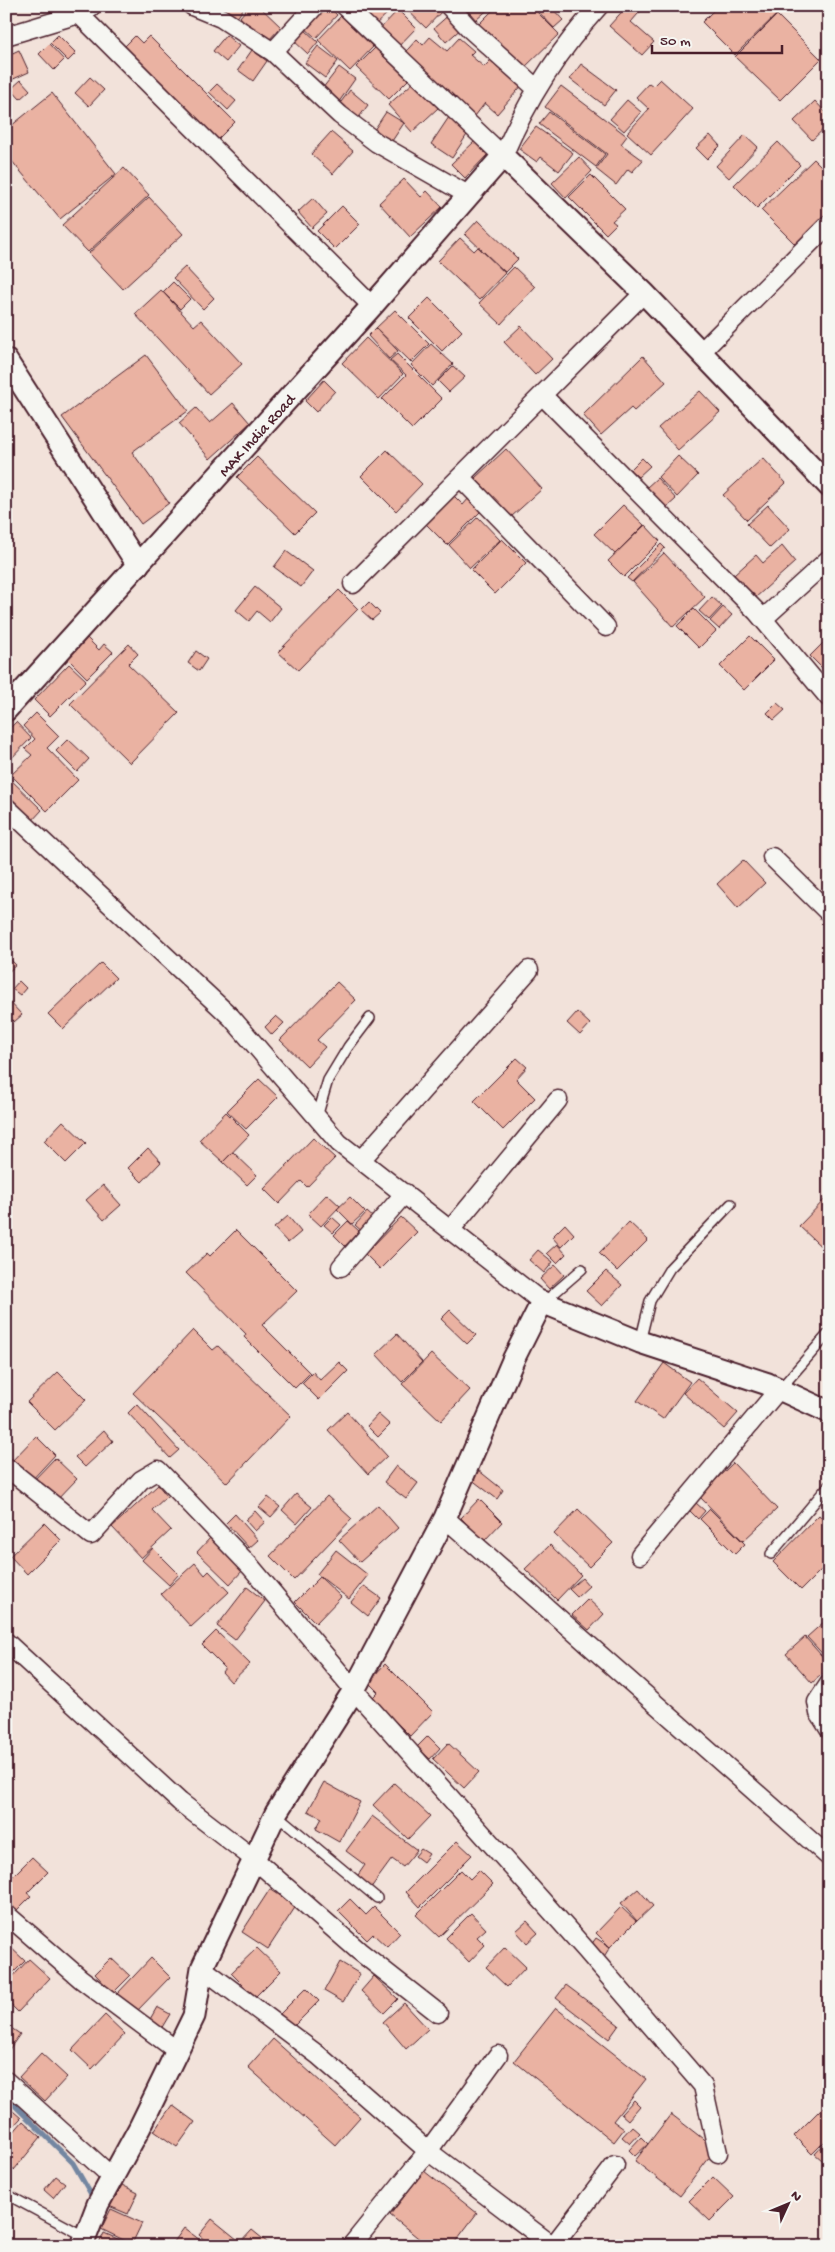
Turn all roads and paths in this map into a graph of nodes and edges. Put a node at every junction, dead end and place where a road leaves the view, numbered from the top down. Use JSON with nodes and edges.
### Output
{"nodes":[{"id":1,"x":192,"y":6,"type":"edge"},
{"id":2,"x":314,"y":6,"type":"edge"},
{"id":3,"x":345,"y":6,"type":"edge"},
{"id":4,"x":449,"y":6,"type":"edge"},
{"id":5,"x":599,"y":6,"type":"edge"},
{"id":6,"x":85,"y":10,"type":"edge"},
{"id":7,"x":6,"y":36,"type":"edge"},
{"id":8,"x":273,"y":52,"type":"junction"},
{"id":9,"x":537,"y":89,"type":"junction"},
{"id":10,"x":503,"y":156,"type":"junction"},
{"id":11,"x":468,"y":195,"type":"junction"},
{"id":12,"x":829,"y":224,"type":"edge"},
{"id":13,"x":644,"y":293,"type":"junction"},
{"id":14,"x":372,"y":306,"type":"junction"},
{"id":15,"x":701,"y":352,"type":"junction"},
{"id":16,"x":6,"y":360,"type":"edge"},
{"id":17,"x":542,"y":395,"type":"junction"},
{"id":18,"x":460,"y":477,"type":"junction"},
{"id":19,"x":829,"y":486,"type":"edge"},
{"id":20,"x":829,"y":559,"type":"edge"},
{"id":21,"x":138,"y":565,"type":"junction"},
{"id":22,"x":353,"y":584,"type":"dead end"},
{"id":23,"x":763,"y":619,"type":"junction"},
{"id":24,"x":606,"y":627,"type":"dead end"},
{"id":25,"x":829,"y":698,"type":"edge"},
{"id":26,"x":6,"y":710,"type":"edge"},
{"id":27,"x":6,"y":807,"type":"edge"},
{"id":28,"x":772,"y":857,"type":"dead end"},
{"id":29,"x":829,"y":913,"type":"edge"},
{"id":30,"x":529,"y":970,"type":"dead end"},
{"id":31,"x":370,"y":1018,"type":"dead end"},
{"id":32,"x":558,"y":1100,"type":"dead end"},
{"id":33,"x":317,"y":1117,"type":"junction"},
{"id":34,"x":361,"y":1160,"type":"junction"},
{"id":35,"x":405,"y":1193,"type":"junction"},
{"id":36,"x":731,"y":1204,"type":"dead end"},
{"id":37,"x":452,"y":1229,"type":"junction"},
{"id":38,"x":341,"y":1266,"type":"dead end"},
{"id":39,"x":582,"y":1270,"type":"dead end"},
{"id":40,"x":546,"y":1304,"type":"junction"},
{"id":41,"x":829,"y":1332,"type":"edge"},
{"id":42,"x":640,"y":1342,"type":"junction"},
{"id":43,"x":780,"y":1389,"type":"junction"},
{"id":44,"x":829,"y":1412,"type":"edge"},
{"id":45,"x":6,"y":1467,"type":"edge"},
{"id":46,"x":829,"y":1485,"type":"edge"},
{"id":47,"x":445,"y":1518,"type":"junction"},
{"id":48,"x":771,"y":1554,"type":"dead end"},
{"id":49,"x":640,"y":1555,"type":"dead end"},
{"id":50,"x":6,"y":1642,"type":"edge"},
{"id":51,"x":829,"y":1684,"type":"edge"},
{"id":52,"x":354,"y":1690,"type":"junction"},
{"id":53,"x":829,"y":1729,"type":"edge"},
{"id":54,"x":276,"y":1813,"type":"junction"},
{"id":55,"x":829,"y":1857,"type":"edge"},
{"id":56,"x":254,"y":1859,"type":"junction"},
{"id":57,"x":377,"y":1898,"type":"dead end"},
{"id":58,"x":6,"y":1914,"type":"edge"},
{"id":59,"x":202,"y":1968,"type":"junction"},
{"id":60,"x":438,"y":2012,"type":"dead end"},
{"id":61,"x":176,"y":2050,"type":"junction"},
{"id":62,"x":498,"y":2055,"type":"dead end"},
{"id":63,"x":6,"y":2081,"type":"edge"},
{"id":64,"x":428,"y":2151,"type":"junction"},
{"id":65,"x":718,"y":2152,"type":"dead end"},
{"id":66,"x":615,"y":2165,"type":"dead end"},
{"id":67,"x":112,"y":2177,"type":"junction"},
{"id":68,"x":6,"y":2194,"type":"edge"},
{"id":69,"x":83,"y":2241,"type":"edge"},
{"id":70,"x":351,"y":2246,"type":"edge"}],
"edges":[{"from":1,"to":8,"type":"street"},
{"from":2,"to":8,"type":"street"},
{"from":3,"to":10,"type":"street"},
{"from":4,"to":9,"type":"street"},
{"from":5,"to":9,"type":"street"},
{"from":6,"to":7,"type":"street"},
{"from":6,"to":14,"type":"street"},
{"from":8,"to":11,"type":"street"},
{"from":9,"to":10,"type":"street"},
{"from":10,"to":11,"type":"street","name":"MAK India Road"},
{"from":10,"to":13,"type":"street"},
{"from":11,"to":14,"type":"street","name":"MAK India Road"},
{"from":12,"to":15,"type":"street"},
{"from":13,"to":15,"type":"street"},
{"from":13,"to":17,"type":"street"},
{"from":14,"to":21,"type":"street","name":"MAK India Road"},
{"from":15,"to":19,"type":"street"},
{"from":16,"to":21,"type":"street"},
{"from":17,"to":18,"type":"street"},
{"from":17,"to":23,"type":"street"},
{"from":18,"to":22,"type":"street"},
{"from":18,"to":24,"type":"street"},
{"from":20,"to":23,"type":"street"},
{"from":21,"to":26,"type":"street","name":"MAK India Road"},
{"from":23,"to":25,"type":"street"},
{"from":27,"to":33,"type":"street"},
{"from":28,"to":29,"type":"street"},
{"from":30,"to":34,"type":"street"},
{"from":31,"to":33,"type":"lane"},
{"from":32,"to":37,"type":"street"},
{"from":33,"to":34,"type":"street"},
{"from":34,"to":35,"type":"street"},
{"from":35,"to":37,"type":"street"},
{"from":35,"to":38,"type":"street"},
{"from":36,"to":42,"type":"lane"},
{"from":37,"to":40,"type":"street"},
{"from":39,"to":40,"type":"lane"},
{"from":40,"to":42,"type":"street"},
{"from":40,"to":47,"type":"street"},
{"from":41,"to":43,"type":"lane"},
{"from":42,"to":43,"type":"street"},
{"from":43,"to":44,"type":"street"},
{"from":43,"to":49,"type":"street"},
{"from":45,"to":52,"type":"street"},
{"from":46,"to":48,"type":"lane"},
{"from":47,"to":52,"type":"street"},
{"from":47,"to":55,"type":"street"},
{"from":50,"to":56,"type":"street"},
{"from":51,"to":53,"type":"street"},
{"from":52,"to":54,"type":"street"},
{"from":52,"to":65,"type":"street"},
{"from":54,"to":56,"type":"street"},
{"from":54,"to":57,"type":"lane"},
{"from":56,"to":59,"type":"street"},
{"from":56,"to":60,"type":"street"},
{"from":58,"to":61,"type":"street"},
{"from":59,"to":61,"type":"street"},
{"from":59,"to":64,"type":"street"},
{"from":61,"to":67,"type":"street"},
{"from":62,"to":64,"type":"street"},
{"from":63,"to":67,"type":"street"},
{"from":64,"to":66,"type":"street"},
{"from":64,"to":70,"type":"street"},
{"from":67,"to":69,"type":"street"},
{"from":68,"to":69,"type":"lane"}]}
